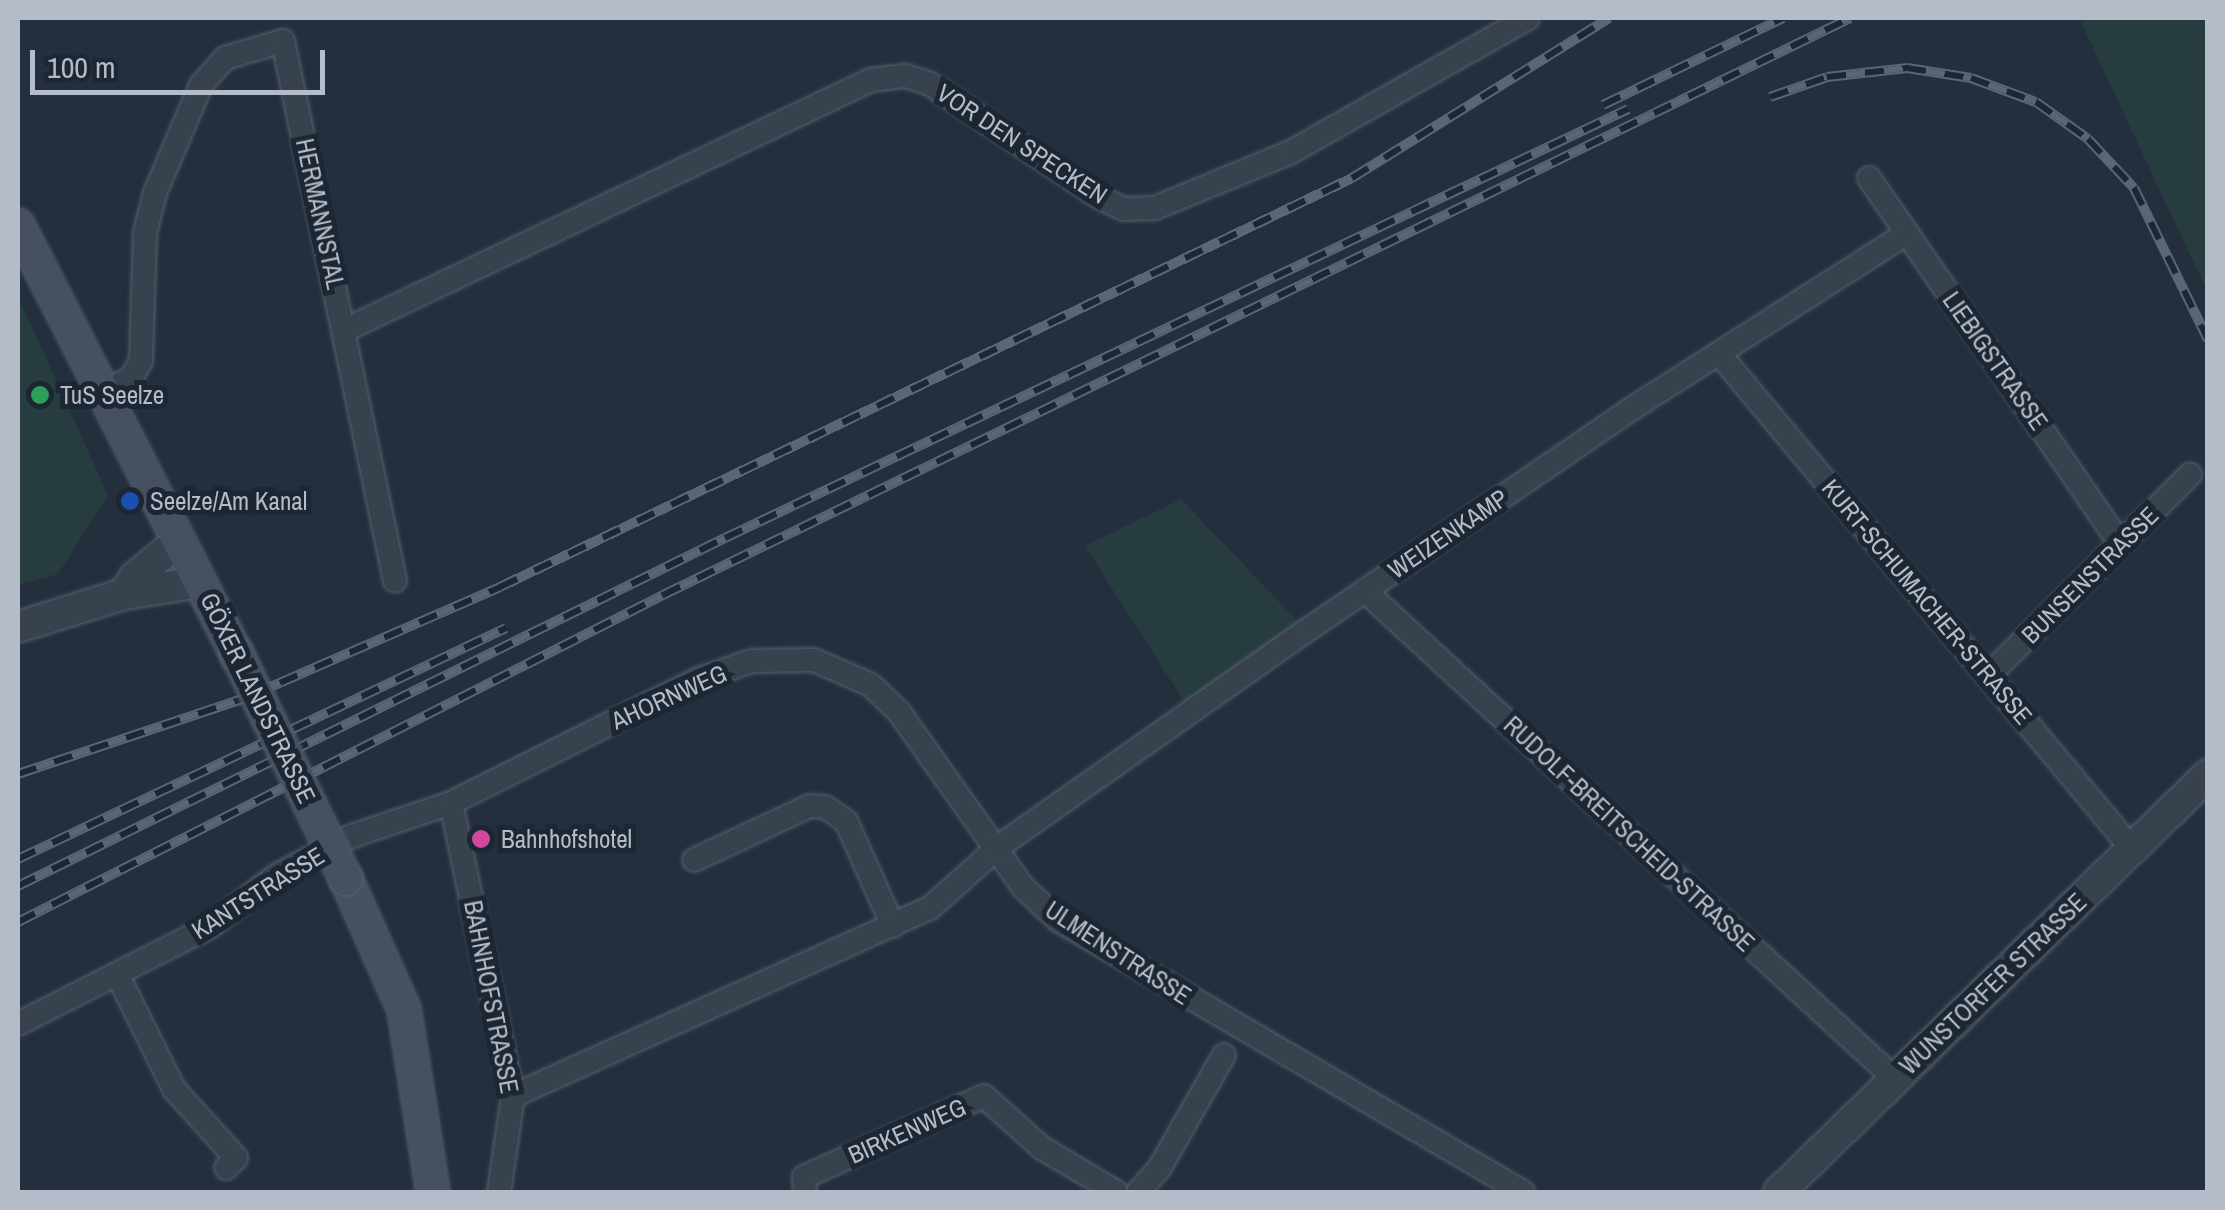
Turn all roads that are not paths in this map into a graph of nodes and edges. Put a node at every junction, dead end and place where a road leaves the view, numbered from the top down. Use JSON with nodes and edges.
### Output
{"nodes":[{"id":1,"x":278,"y":18,"type":"edge"},
{"id":2,"x":1528,"y":18,"type":"edge"},
{"id":3,"x":282,"y":42,"type":"junction"},
{"id":4,"x":1869,"y":178,"type":"dead end"},
{"id":5,"x":18,"y":225,"type":"edge"},
{"id":6,"x":1907,"y":233,"type":"junction"},
{"id":7,"x":345,"y":330,"type":"junction"},
{"id":8,"x":1720,"y":355,"type":"junction"},
{"id":9,"x":100,"y":395,"type":"junction"},
{"id":10,"x":2190,"y":474,"type":"dead end"},
{"id":11,"x":180,"y":540,"type":"junction"},
{"id":12,"x":2121,"y":544,"type":"junction"},
{"id":13,"x":395,"y":581,"type":"dead end"},
{"id":14,"x":201,"y":582,"type":"junction"},
{"id":15,"x":1365,"y":591,"type":"junction"},
{"id":16,"x":124,"y":594,"type":"junction"},
{"id":17,"x":18,"y":627,"type":"edge"},
{"id":18,"x":1990,"y":675,"type":"junction"},
{"id":19,"x":2208,"y":776,"type":"edge"},
{"id":20,"x":451,"y":802,"type":"junction"},
{"id":21,"x":997,"y":848,"type":"junction"},
{"id":22,"x":2132,"y":850,"type":"junction"},
{"id":23,"x":694,"y":860,"type":"dead end"},
{"id":24,"x":893,"y":926,"type":"junction"},
{"id":25,"x":117,"y":974,"type":"junction"},
{"id":26,"x":18,"y":1024,"type":"edge"},
{"id":27,"x":1224,"y":1055,"type":"dead end"},
{"id":28,"x":1894,"y":1078,"type":"junction"},
{"id":29,"x":513,"y":1096,"type":"junction"},
{"id":30,"x":226,"y":1168,"type":"dead end"},
{"id":31,"x":433,"y":1192,"type":"edge"},
{"id":32,"x":500,"y":1192,"type":"edge"},
{"id":33,"x":804,"y":1192,"type":"edge"},
{"id":34,"x":1116,"y":1192,"type":"edge"},
{"id":35,"x":1138,"y":1192,"type":"edge"},
{"id":36,"x":1523,"y":1192,"type":"edge"},
{"id":37,"x":1779,"y":1192,"type":"edge"}],
"edges":[{"from":1,"to":3,"type":"street","name":"HERMANNSTAL"},
{"from":2,"to":7,"type":"street","name":"VOR DEN SPECKEN"},
{"from":3,"to":7,"type":"street","name":"HERMANNSTAL"},
{"from":3,"to":9,"type":"street"},
{"from":4,"to":6,"type":"street","name":"LIEBIGSTRASSE"},
{"from":5,"to":9,"type":"main road","name":"GÖXER LANDSTRASSE"},
{"from":6,"to":8,"type":"street","name":"WEIZENKAMP"},
{"from":6,"to":12,"type":"street","name":"LIEBIGSTRASSE"},
{"from":7,"to":13,"type":"street","name":"HERMANNSTAL"},
{"from":8,"to":15,"type":"street","name":"WEIZENKAMP"},
{"from":8,"to":18,"type":"street","name":"KURT-SCHUMACHER-STRASSE"},
{"from":9,"to":11,"type":"main road","name":"GÖXER LANDSTRASSE"},
{"from":10,"to":12,"type":"street","name":"BUNSENSTRASSE"},
{"from":11,"to":14,"type":"main road","name":"GÖXER LANDSTRASSE"},
{"from":11,"to":16,"type":"street"},
{"from":12,"to":18,"type":"street","name":"BUNSENSTRASSE"},
{"from":14,"to":16,"type":"street"},
{"from":14,"to":31,"type":"main road","name":"GÖXER LANDSTRASSE","bridge":true},
{"from":15,"to":21,"type":"street","name":"WEIZENKAMP"},
{"from":15,"to":28,"type":"street","name":"RUDOLF-BREITSCHEID-STRASSE"},
{"from":16,"to":17,"type":"street"},
{"from":18,"to":22,"type":"street","name":"KURT-SCHUMACHER-STRASSE"},
{"from":19,"to":22,"type":"street","name":"WUNSTORFER STRASSE"},
{"from":20,"to":21,"type":"street","name":"AHORNWEG"},
{"from":20,"to":25,"type":"street","name":"KANTSTRASSE"},
{"from":20,"to":29,"type":"street","name":"BAHNHOFSTRASSE"},
{"from":21,"to":24,"type":"street"},
{"from":21,"to":36,"type":"street","name":"ULMENSTRASSE"},
{"from":22,"to":28,"type":"street","name":"WUNSTORFER STRASSE"},
{"from":23,"to":24,"type":"street"},
{"from":24,"to":29,"type":"street"},
{"from":25,"to":26,"type":"street","name":"KANTSTRASSE"},
{"from":25,"to":30,"type":"street"},
{"from":27,"to":35,"type":"street"},
{"from":28,"to":37,"type":"street","name":"WUNSTORFER STRASSE"},
{"from":29,"to":32,"type":"street","name":"BAHNHOFSTRASSE"},
{"from":33,"to":34,"type":"street","name":"BIRKENWEG"}]}
